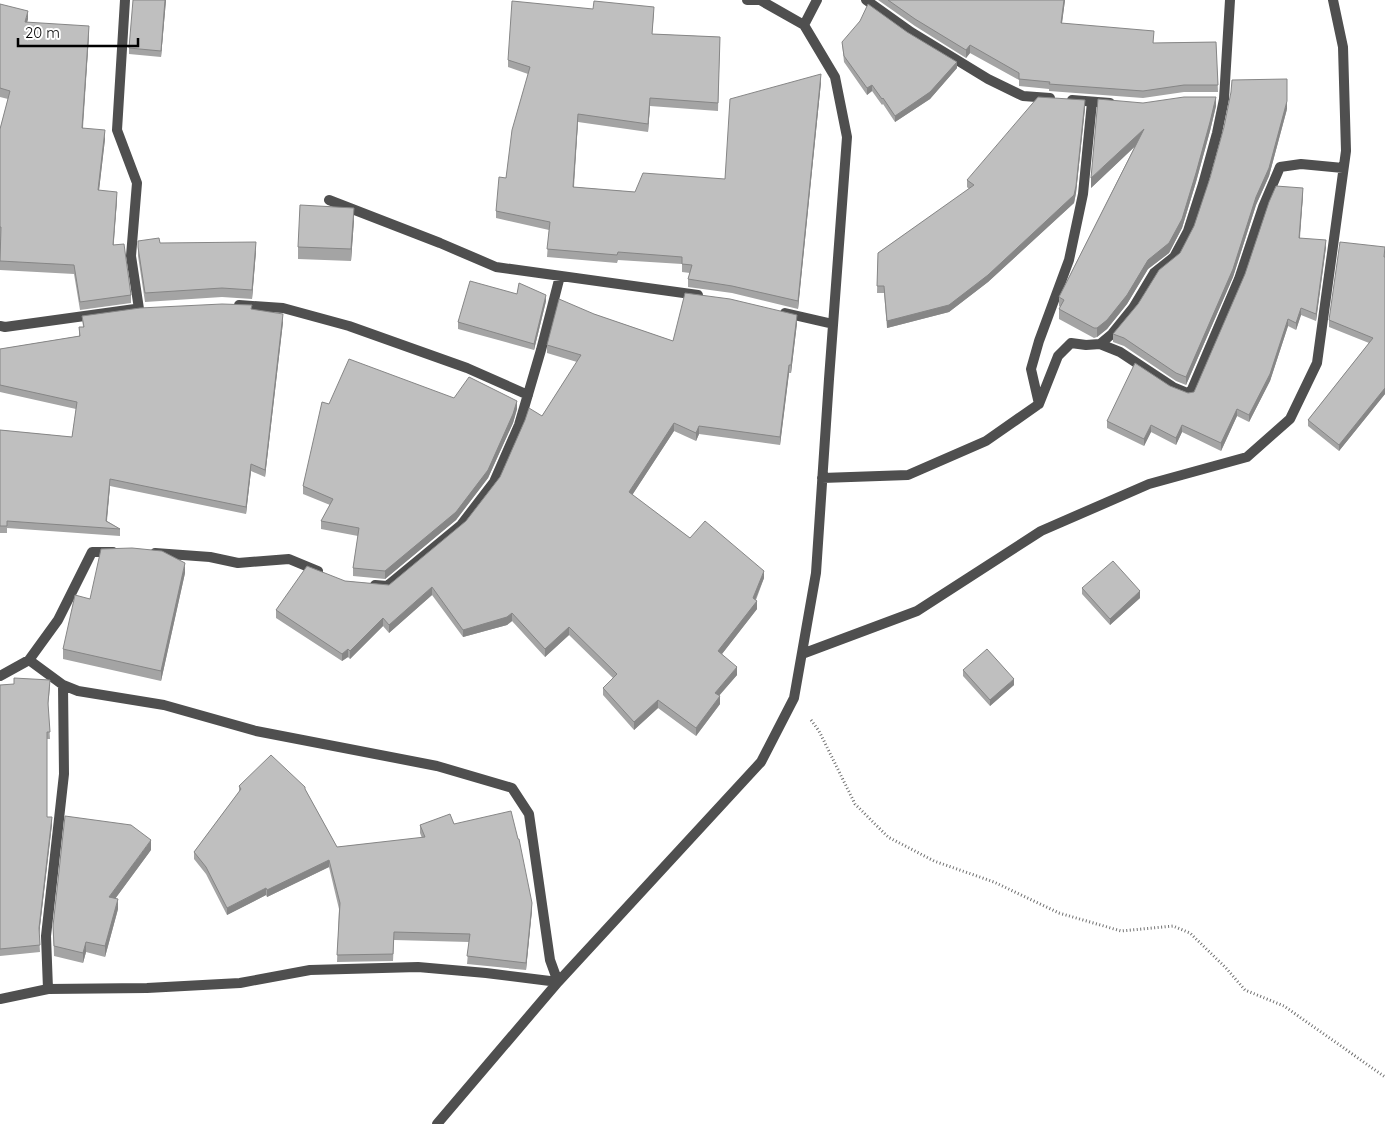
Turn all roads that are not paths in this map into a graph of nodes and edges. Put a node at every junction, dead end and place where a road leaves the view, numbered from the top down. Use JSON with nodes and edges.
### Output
{"nodes":[{"id":1,"x":125,"y":0,"type":"edge"},
{"id":2,"x":747,"y":0,"type":"edge"},
{"id":3,"x":817,"y":0,"type":"edge"},
{"id":4,"x":866,"y":0,"type":"edge"},
{"id":5,"x":1230,"y":0,"type":"edge"},
{"id":6,"x":1333,"y":0,"type":"edge"},
{"id":7,"x":804,"y":25,"type":"junction"},
{"id":8,"x":1092,"y":102,"type":"junction"},
{"id":9,"x":1118,"y":104,"type":"edge"},
{"id":10,"x":1343,"y":168,"type":"junction"},
{"id":11,"x":329,"y":200,"type":"dead end"},
{"id":12,"x":560,"y":276,"type":"junction"},
{"id":13,"x":712,"y":297,"type":"edge"},
{"id":14,"x":231,"y":305,"type":"edge"},
{"id":15,"x":777,"y":311,"type":"edge"},
{"id":16,"x":833,"y":324,"type":"junction"},
{"id":17,"x":0,"y":326,"type":"edge"},
{"id":18,"x":1100,"y":344,"type":"junction"},
{"id":19,"x":528,"y":395,"type":"junction"},
{"id":20,"x":1039,"y":404,"type":"junction"},
{"id":21,"x":822,"y":478,"type":"junction"},
{"id":22,"x":122,"y":551,"type":"edge"},
{"id":23,"x":141,"y":552,"type":"edge"},
{"id":24,"x":330,"y":576,"type":"edge"},
{"id":25,"x":362,"y":584,"type":"edge"},
{"id":26,"x":802,"y":654,"type":"junction"},
{"id":27,"x":29,"y":660,"type":"junction"},
{"id":28,"x":0,"y":676,"type":"edge"},
{"id":29,"x":63,"y":685,"type":"junction"},
{"id":30,"x":558,"y":982,"type":"junction"},
{"id":31,"x":48,"y":989,"type":"junction"},
{"id":32,"x":1,"y":996,"type":"edge"},
{"id":33,"x":438,"y":1124,"type":"edge"}],
"edges":[{"from":1,"to":17,"type":"street"},
{"from":2,"to":7,"type":"street"},
{"from":3,"to":7,"type":"street"},
{"from":4,"to":8,"type":"street"},
{"from":5,"to":18,"type":"street"},
{"from":6,"to":10,"type":"street"},
{"from":7,"to":16,"type":"street"},
{"from":8,"to":9,"type":"street"},
{"from":8,"to":20,"type":"street"},
{"from":10,"to":18,"type":"street"},
{"from":10,"to":26,"type":"street"},
{"from":11,"to":12,"type":"street"},
{"from":12,"to":13,"type":"street"},
{"from":12,"to":19,"type":"street"},
{"from":14,"to":19,"type":"street"},
{"from":15,"to":16,"type":"street"},
{"from":16,"to":21,"type":"street"},
{"from":18,"to":20,"type":"street"},
{"from":19,"to":25,"type":"street"},
{"from":20,"to":21,"type":"street"},
{"from":21,"to":26,"type":"street"},
{"from":22,"to":27,"type":"street"},
{"from":23,"to":24,"type":"street"},
{"from":26,"to":30,"type":"street"},
{"from":27,"to":28,"type":"street"},
{"from":27,"to":29,"type":"street"},
{"from":29,"to":30,"type":"street"},
{"from":29,"to":31,"type":"street"},
{"from":30,"to":31,"type":"street"},
{"from":30,"to":33,"type":"street"},
{"from":31,"to":32,"type":"street"}]}
